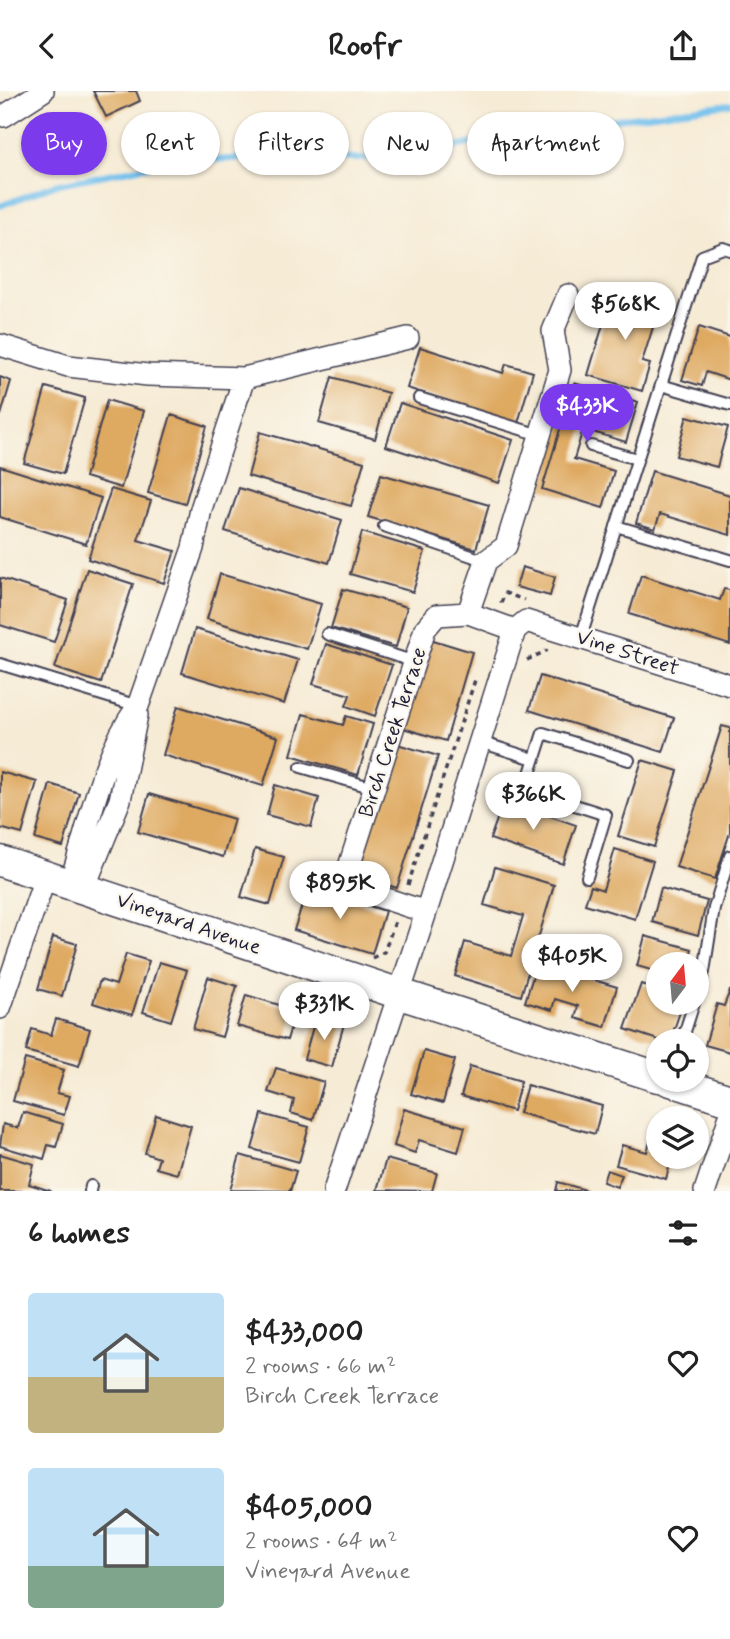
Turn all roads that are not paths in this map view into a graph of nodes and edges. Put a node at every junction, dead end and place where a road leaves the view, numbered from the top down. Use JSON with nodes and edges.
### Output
{"nodes":[{"id":1,"x":43,"y":91,"type":"edge"},
{"id":2,"x":4,"y":116,"type":"dead end"},
{"id":3,"x":730,"y":250,"type":"edge"},
{"id":4,"x":568,"y":295,"type":"dead end"},
{"id":5,"x":408,"y":338,"type":"dead end"},
{"id":6,"x":0,"y":345,"type":"edge"},
{"id":7,"x":244,"y":378,"type":"junction"},
{"id":8,"x":661,"y":385,"type":"junction"},
{"id":9,"x":419,"y":398,"type":"dead end"},
{"id":10,"x":730,"y":405,"type":"edge"},
{"id":11,"x":540,"y":435,"type":"junction"},
{"id":12,"x":591,"y":446,"type":"dead end"},
{"id":13,"x":637,"y":459,"type":"junction"},
{"id":14,"x":384,"y":526,"type":"dead end"},
{"id":15,"x":616,"y":526,"type":"junction"},
{"id":16,"x":730,"y":560,"type":"edge"},
{"id":17,"x":486,"y":561,"type":"junction"},
{"id":18,"x":468,"y":613,"type":"junction"},
{"id":19,"x":521,"y":625,"type":"junction"},
{"id":20,"x":327,"y":634,"type":"dead end"},
{"id":21,"x":581,"y":637,"type":"junction"},
{"id":22,"x":415,"y":662,"type":"junction"},
{"id":23,"x":0,"y":664,"type":"edge"},
{"id":24,"x":730,"y":685,"type":"edge"},
{"id":25,"x":138,"y":706,"type":"junction"},
{"id":26,"x":480,"y":742,"type":"junction"},
{"id":27,"x":534,"y":759,"type":"junction"},
{"id":28,"x":629,"y":760,"type":"dead end"},
{"id":29,"x":300,"y":767,"type":"dead end"},
{"id":30,"x":374,"y":788,"type":"junction"},
{"id":31,"x":730,"y":856,"type":"edge"},
{"id":32,"x":0,"y":860,"type":"edge"},
{"id":33,"x":587,"y":877,"type":"dead end"},
{"id":34,"x":67,"y":882,"type":"junction"},
{"id":35,"x":426,"y":912,"type":"junction"},
{"id":36,"x":707,"y":952,"type":"edge"},
{"id":37,"x":397,"y":993,"type":"junction"},
{"id":38,"x":0,"y":1008,"type":"edge"},
{"id":39,"x":646,"y":1073,"type":"edge"},
{"id":40,"x":706,"y":1092,"type":"edge"},
{"id":41,"x":730,"y":1100,"type":"edge"},
{"id":42,"x":730,"y":1116,"type":"edge"},
{"id":43,"x":334,"y":1191,"type":"edge"},
{"id":44,"x":705,"y":1191,"type":"edge"}],
"edges":[{"from":1,"to":2,"type":"street"},
{"from":3,"to":8,"type":"lane"},
{"from":4,"to":11,"type":"street"},
{"from":5,"to":7,"type":"street"},
{"from":6,"to":7,"type":"street"},
{"from":7,"to":25,"type":"street"},
{"from":8,"to":10,"type":"lane"},
{"from":8,"to":13,"type":"lane"},
{"from":9,"to":11,"type":"lane"},
{"from":11,"to":17,"type":"street"},
{"from":12,"to":13,"type":"lane"},
{"from":13,"to":15,"type":"lane"},
{"from":14,"to":17,"type":"lane"},
{"from":15,"to":16,"type":"lane"},
{"from":15,"to":21,"type":"lane"},
{"from":17,"to":18,"type":"street"},
{"from":18,"to":19,"type":"street","name":"Birch Creek Terrace"},
{"from":18,"to":22,"type":"street","name":"Birch Creek Terrace"},
{"from":19,"to":21,"type":"street","name":"Vine Street"},
{"from":19,"to":26,"type":"street"},
{"from":20,"to":22,"type":"lane"},
{"from":21,"to":24,"type":"street","name":"Vine Street"},
{"from":22,"to":30,"type":"street","name":"Birch Creek Terrace"},
{"from":23,"to":25,"type":"lane"},
{"from":25,"to":34,"type":"street"},
{"from":26,"to":27,"type":"lane"},
{"from":26,"to":35,"type":"street"},
{"from":27,"to":28,"type":"lane"},
{"from":27,"to":33,"type":"lane"},
{"from":29,"to":30,"type":"lane"},
{"from":30,"to":35,"type":"street","name":"Birch Creek Terrace"},
{"from":31,"to":36,"type":"lane"},
{"from":32,"to":34,"type":"street","name":"Vineyard Avenue"},
{"from":34,"to":37,"type":"street","name":"Vineyard Avenue"},
{"from":34,"to":38,"type":"street"},
{"from":35,"to":37,"type":"street"},
{"from":37,"to":39,"type":"street","name":"Vineyard Avenue"},
{"from":37,"to":43,"type":"street"},
{"from":40,"to":41,"type":"street"},
{"from":42,"to":44,"type":"street"}]}
